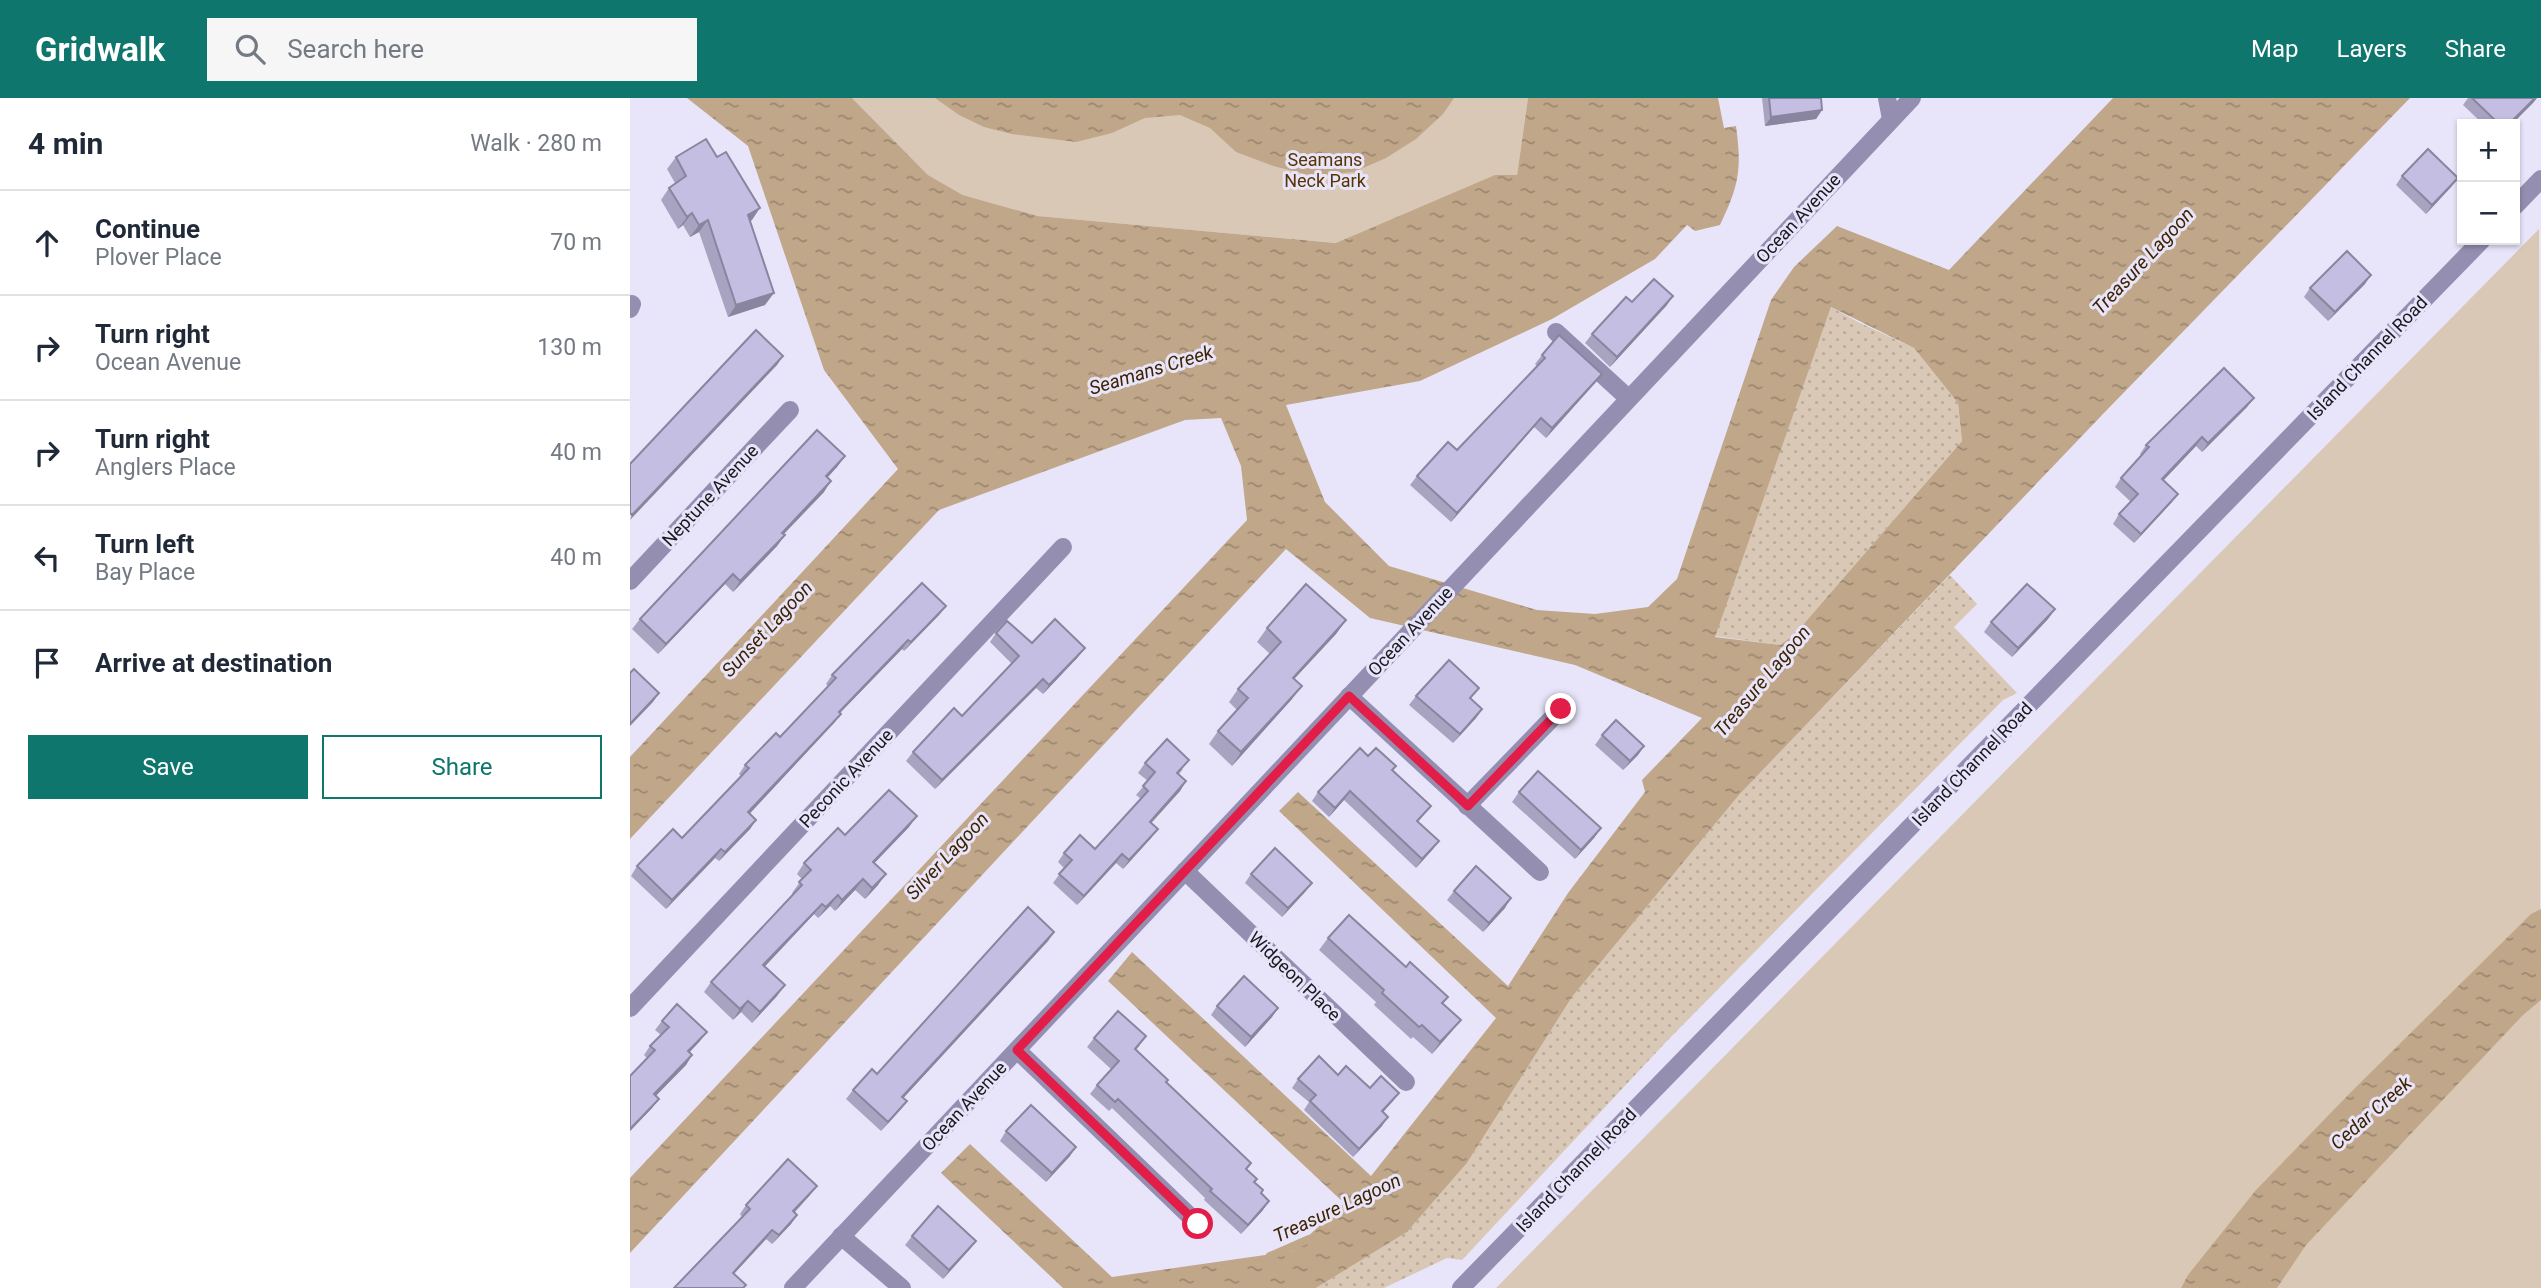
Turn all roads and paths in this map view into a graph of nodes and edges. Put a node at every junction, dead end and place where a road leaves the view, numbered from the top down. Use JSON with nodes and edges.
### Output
{"nodes":[{"id":1,"x":1886,"y":98,"type":"edge"},
{"id":2,"x":1912,"y":98,"type":"edge"},
{"id":3,"x":1891,"y":119,"type":"junction"},
{"id":4,"x":2541,"y":179,"type":"edge"},
{"id":5,"x":2520,"y":201,"type":"edge"},
{"id":6,"x":2477,"y":245,"type":"edge"},
{"id":7,"x":1556,"y":332,"type":"dead end"},
{"id":8,"x":1628,"y":398,"type":"junction"},
{"id":9,"x":790,"y":410,"type":"dead end"},
{"id":10,"x":1063,"y":547,"type":"dead end"},
{"id":11,"x":630,"y":581,"type":"edge"},
{"id":12,"x":1349,"y":696,"type":"junction"},
{"id":13,"x":1561,"y":709,"type":"dead end"},
{"id":14,"x":1468,"y":806,"type":"junction"},
{"id":15,"x":1185,"y":871,"type":"junction"},
{"id":16,"x":1540,"y":873,"type":"dead end"},
{"id":17,"x":630,"y":1008,"type":"edge"},
{"id":18,"x":1017,"y":1050,"type":"junction"},
{"id":19,"x":1406,"y":1082,"type":"dead end"},
{"id":20,"x":1198,"y":1224,"type":"dead end"},
{"id":21,"x":841,"y":1236,"type":"junction"},
{"id":22,"x":793,"y":1288,"type":"edge"},
{"id":23,"x":902,"y":1288,"type":"edge"},
{"id":24,"x":1461,"y":1288,"type":"edge"}],
"edges":[{"from":1,"to":3,"type":"street"},
{"from":2,"to":3,"type":"street","name":"Ocean Avenue"},
{"from":3,"to":8,"type":"street","name":"Ocean Avenue"},
{"from":4,"to":5,"type":"street"},
{"from":6,"to":24,"type":"street","name":"Island Channel Road"},
{"from":7,"to":8,"type":"street"},
{"from":8,"to":12,"type":"street","name":"Ocean Avenue"},
{"from":9,"to":11,"type":"street","name":"Neptune Avenue"},
{"from":10,"to":17,"type":"street","name":"Peconic Avenue"},
{"from":12,"to":14,"type":"street"},
{"from":12,"to":15,"type":"street","name":"Ocean Avenue"},
{"from":13,"to":14,"type":"street"},
{"from":14,"to":16,"type":"street"},
{"from":15,"to":18,"type":"street","name":"Ocean Avenue"},
{"from":15,"to":19,"type":"street","name":"Widgeon Place"},
{"from":18,"to":20,"type":"street"},
{"from":18,"to":21,"type":"street","name":"Ocean Avenue"},
{"from":21,"to":22,"type":"street","name":"Ocean Avenue"},
{"from":21,"to":23,"type":"street"}]}
